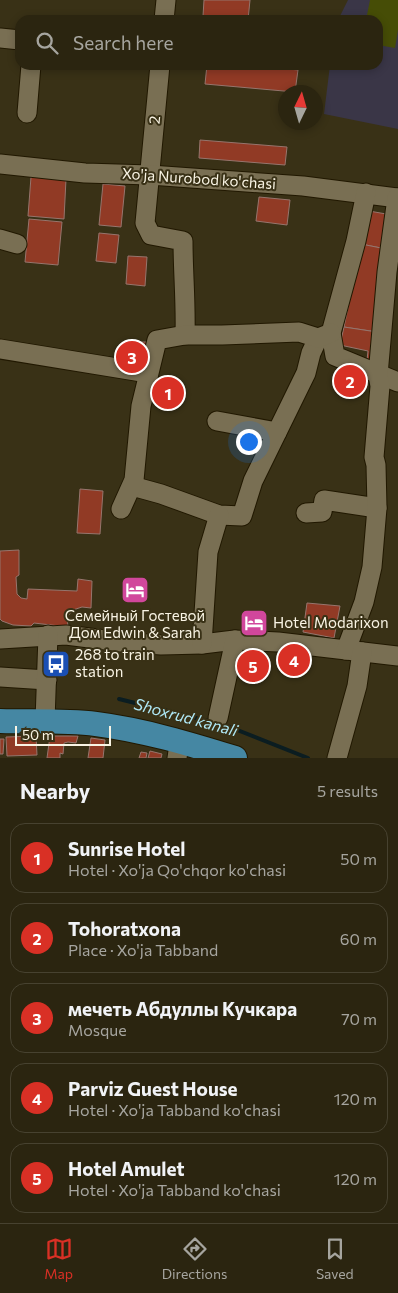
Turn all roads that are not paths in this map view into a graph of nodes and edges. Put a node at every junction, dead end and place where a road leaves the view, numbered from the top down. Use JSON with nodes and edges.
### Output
{"nodes":[{"id":1,"x":166,"y":0,"type":"edge"},
{"id":2,"x":164,"y":15,"type":"edge"},
{"id":3,"x":0,"y":38,"type":"edge"},
{"id":4,"x":15,"y":40,"type":"edge"},
{"id":5,"x":30,"y":70,"type":"edge"},
{"id":6,"x":160,"y":70,"type":"edge"},
{"id":7,"x":27,"y":113,"type":"dead end"},
{"id":8,"x":0,"y":164,"type":"edge"},
{"id":9,"x":150,"y":175,"type":"junction"},
{"id":10,"x":366,"y":193,"type":"junction"},
{"id":11,"x":397,"y":198,"type":"edge"},
{"id":12,"x":185,"y":335,"type":"junction"},
{"id":13,"x":324,"y":336,"type":"junction"},
{"id":14,"x":1,"y":347,"type":"edge"},
{"id":15,"x":148,"y":373,"type":"junction"},
{"id":16,"x":378,"y":375,"type":"junction"},
{"id":17,"x":398,"y":382,"type":"edge"},
{"id":18,"x":217,"y":421,"type":"dead end"},
{"id":19,"x":277,"y":432,"type":"junction"},
{"id":20,"x":132,"y":486,"type":"junction"},
{"id":21,"x":377,"y":508,"type":"junction"},
{"id":22,"x":121,"y":509,"type":"dead end"},
{"id":23,"x":306,"y":513,"type":"dead end"},
{"id":24,"x":220,"y":515,"type":"junction"},
{"id":25,"x":48,"y":635,"type":"junction"},
{"id":26,"x":0,"y":638,"type":"edge"},
{"id":27,"x":234,"y":640,"type":"junction"},
{"id":28,"x":202,"y":644,"type":"junction"},
{"id":29,"x":354,"y":651,"type":"junction"},
{"id":30,"x":398,"y":656,"type":"edge"},
{"id":31,"x":0,"y":677,"type":"edge"},
{"id":32,"x":47,"y":680,"type":"junction"},
{"id":33,"x":218,"y":718,"type":"dead end"},
{"id":34,"x":0,"y":721,"type":"edge"},
{"id":35,"x":45,"y":721,"type":"junction"},
{"id":36,"x":235,"y":758,"type":"edge"},
{"id":37,"x":337,"y":758,"type":"edge"}],
"edges":[{"from":1,"to":2,"type":"street"},
{"from":3,"to":4,"type":"street"},
{"from":5,"to":7,"type":"street"},
{"from":6,"to":9,"type":"street","name":"2"},
{"from":8,"to":9,"type":"street","name":"Xo'ja Nurobod ko'chasi"},
{"from":9,"to":10,"type":"street","name":"Xo'ja Nurobod ko'chasi"},
{"from":9,"to":12,"type":"street","name":"2"},
{"from":10,"to":11,"type":"street","name":"Xo'ja Nurobod ko'chasi"},
{"from":10,"to":13,"type":"street"},
{"from":11,"to":16,"type":"street"},
{"from":12,"to":13,"type":"street"},
{"from":12,"to":15,"type":"street"},
{"from":13,"to":16,"type":"street"},
{"from":13,"to":19,"type":"street"},
{"from":14,"to":15,"type":"street"},
{"from":15,"to":20,"type":"street"},
{"from":16,"to":17,"type":"street"},
{"from":16,"to":21,"type":"street"},
{"from":18,"to":19,"type":"street"},
{"from":19,"to":24,"type":"street"},
{"from":20,"to":22,"type":"street"},
{"from":20,"to":24,"type":"street"},
{"from":21,"to":23,"type":"street"},
{"from":21,"to":29,"type":"street"},
{"from":24,"to":28,"type":"street"},
{"from":25,"to":26,"type":"street"},
{"from":25,"to":28,"type":"street"},
{"from":25,"to":32,"type":"street"},
{"from":27,"to":28,"type":"street"},
{"from":27,"to":29,"type":"street"},
{"from":27,"to":33,"type":"street"},
{"from":29,"to":30,"type":"street"},
{"from":29,"to":37,"type":"street"},
{"from":31,"to":32,"type":"street"},
{"from":32,"to":35,"type":"street"},
{"from":34,"to":35,"type":"main road"},
{"from":35,"to":36,"type":"main road"}]}
